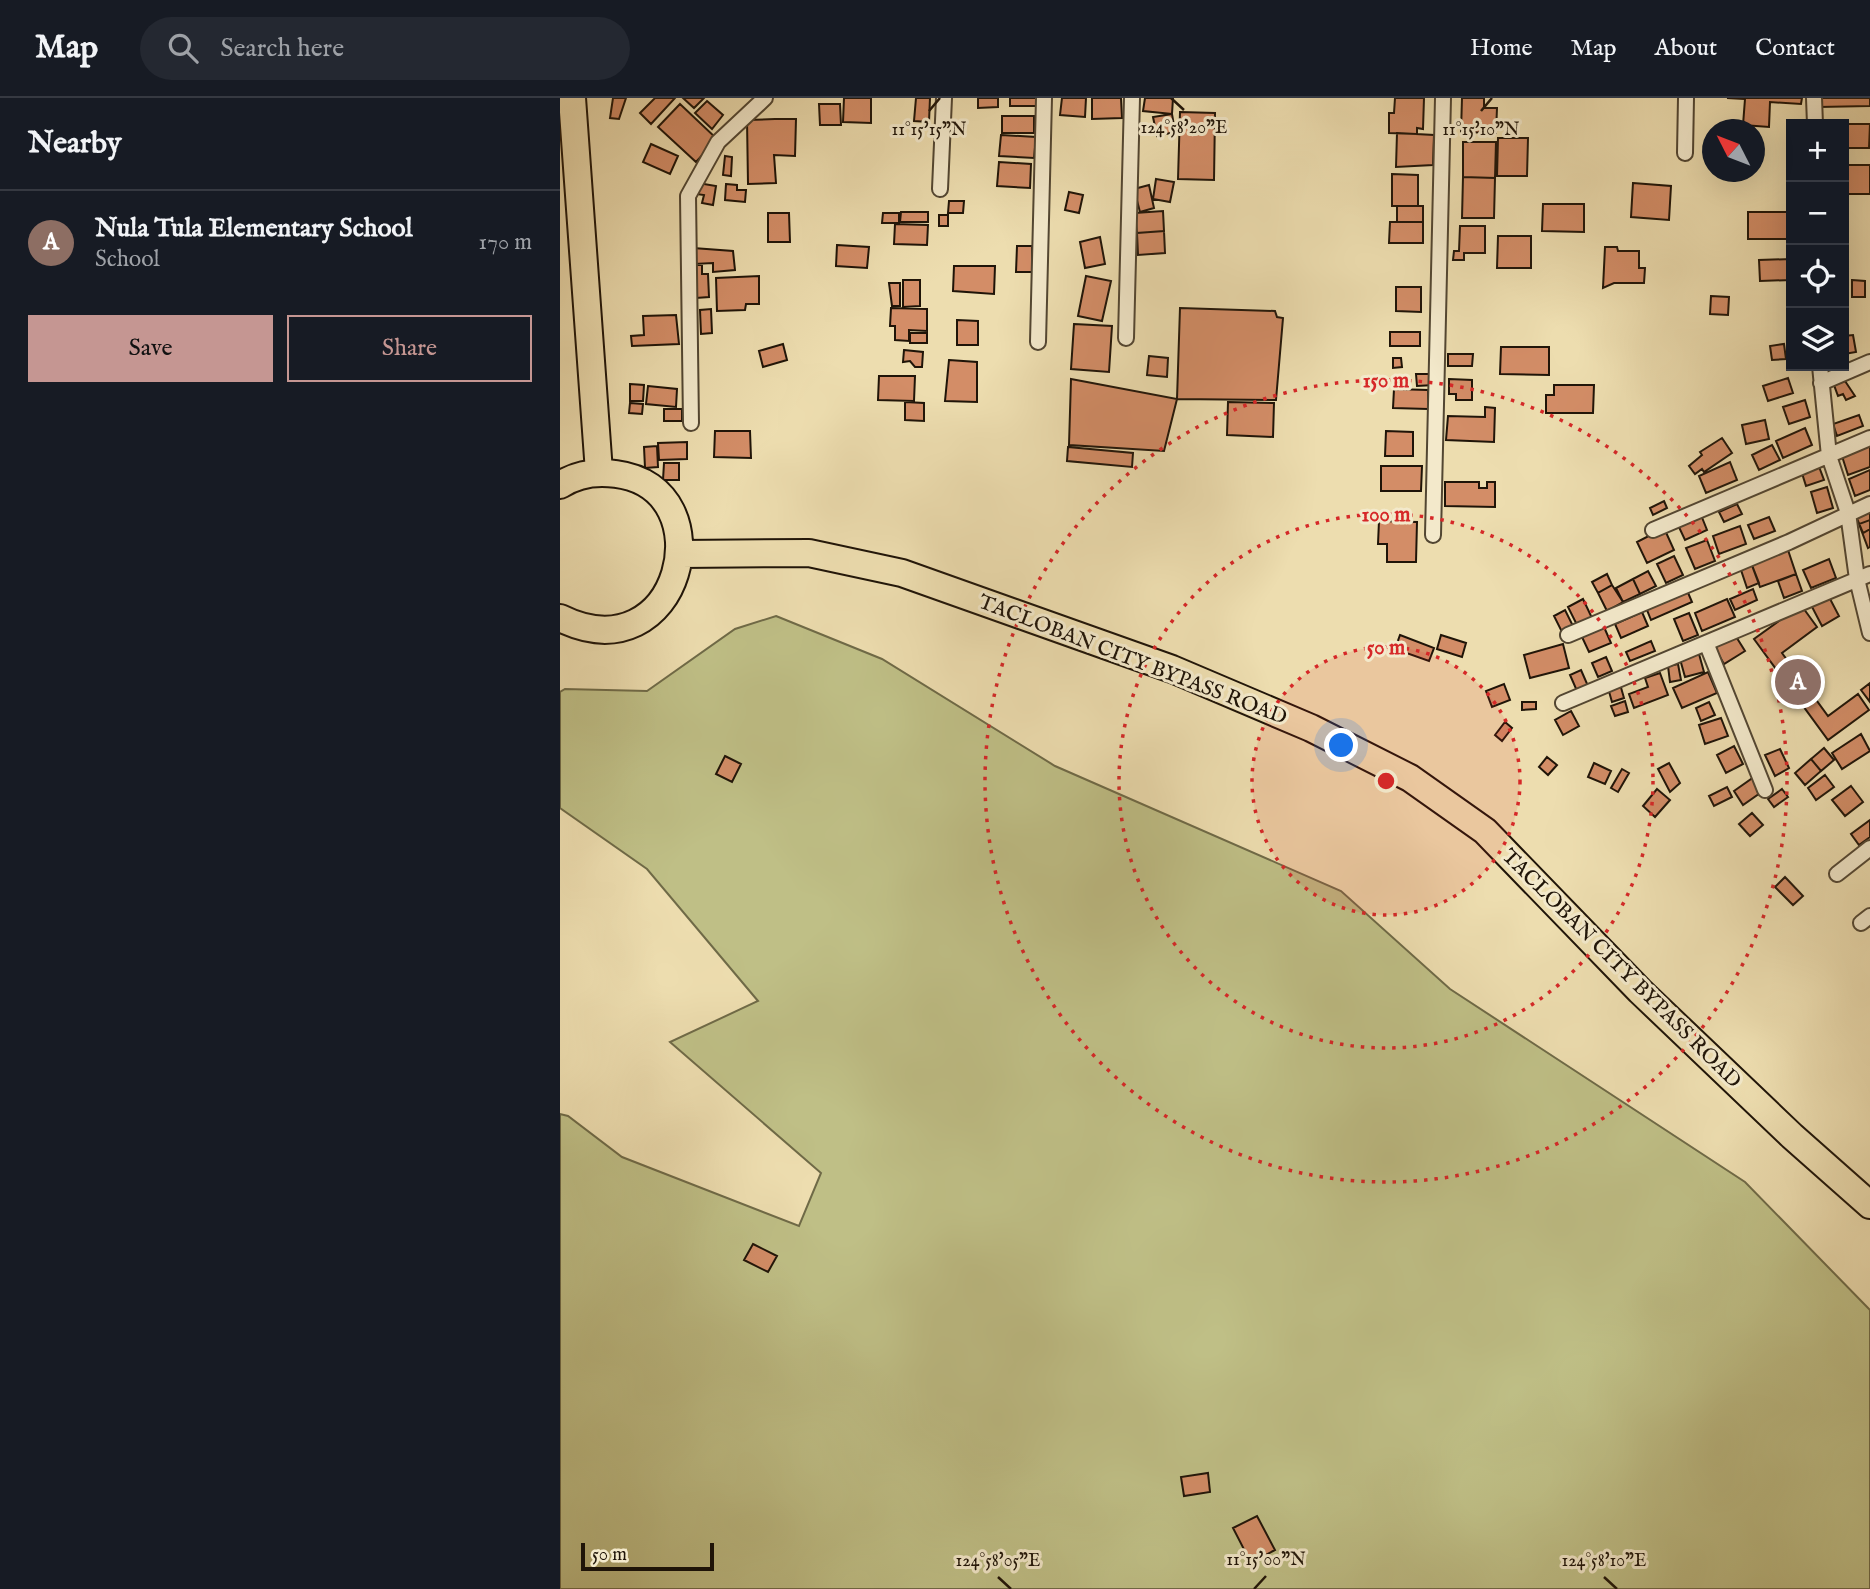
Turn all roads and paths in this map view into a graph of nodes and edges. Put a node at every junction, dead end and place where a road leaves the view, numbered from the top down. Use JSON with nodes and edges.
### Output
{"nodes":[{"id":1,"x":572,"y":98,"type":"edge"},
{"id":2,"x":765,"y":98,"type":"edge"},
{"id":3,"x":944,"y":98,"type":"edge"},
{"id":4,"x":1044,"y":98,"type":"edge"},
{"id":5,"x":1132,"y":98,"type":"edge"},
{"id":6,"x":1443,"y":98,"type":"edge"},
{"id":7,"x":1686,"y":98,"type":"edge"},
{"id":8,"x":1814,"y":98,"type":"edge"},
{"id":9,"x":1815,"y":119,"type":"edge"},
{"id":10,"x":1685,"y":153,"type":"dead end"},
{"id":11,"x":940,"y":189,"type":"dead end"},
{"id":12,"x":1126,"y":338,"type":"dead end"},
{"id":13,"x":1038,"y":342,"type":"dead end"},
{"id":14,"x":1870,"y":362,"type":"edge"},
{"id":15,"x":1820,"y":371,"type":"edge"},
{"id":16,"x":1821,"y":383,"type":"junction"},
{"id":17,"x":691,"y":423,"type":"dead end"},
{"id":18,"x":1870,"y":438,"type":"edge"},
{"id":19,"x":1829,"y":456,"type":"junction"},
{"id":20,"x":599,"y":472,"type":"junction"},
{"id":21,"x":560,"y":485,"type":"edge"},
{"id":22,"x":1870,"y":504,"type":"edge"},
{"id":23,"x":1847,"y":513,"type":"junction"},
{"id":24,"x":1653,"y":530,"type":"dead end"},
{"id":25,"x":1433,"y":535,"type":"dead end"},
{"id":26,"x":681,"y":554,"type":"junction"},
{"id":27,"x":1863,"y":576,"type":"edge"},
{"id":28,"x":560,"y":618,"type":"edge"},
{"id":29,"x":1870,"y":633,"type":"edge"},
{"id":30,"x":1568,"y":635,"type":"dead end"},
{"id":31,"x":1707,"y":645,"type":"junction"},
{"id":32,"x":1563,"y":703,"type":"dead end"},
{"id":33,"x":1765,"y":790,"type":"dead end"},
{"id":34,"x":1870,"y":848,"type":"edge"},
{"id":35,"x":1837,"y":874,"type":"dead end"},
{"id":36,"x":1870,"y":1205,"type":"edge"}],
"edges":[{"from":1,"to":20,"type":"highway"},
{"from":2,"to":17,"type":"street"},
{"from":3,"to":11,"type":"street"},
{"from":4,"to":13,"type":"street"},
{"from":5,"to":12,"type":"street"},
{"from":6,"to":25,"type":"street"},
{"from":7,"to":10,"type":"street"},
{"from":8,"to":9,"type":"street"},
{"from":14,"to":16,"type":"street"},
{"from":15,"to":16,"type":"street"},
{"from":16,"to":19,"type":"street"},
{"from":18,"to":19,"type":"street"},
{"from":19,"to":23,"type":"street"},
{"from":19,"to":24,"type":"street"},
{"from":20,"to":21,"type":"highway"},
{"from":20,"to":26,"type":"highway"},
{"from":22,"to":23,"type":"street"},
{"from":23,"to":27,"type":"street"},
{"from":23,"to":30,"type":"street"},
{"from":26,"to":28,"type":"highway"},
{"from":26,"to":36,"type":"highway","name":"TACLOBAN CITY BYPASS ROAD"},
{"from":27,"to":29,"type":"street"},
{"from":27,"to":31,"type":"street"},
{"from":31,"to":32,"type":"street"},
{"from":31,"to":33,"type":"street"},
{"from":34,"to":35,"type":"street"}]}
